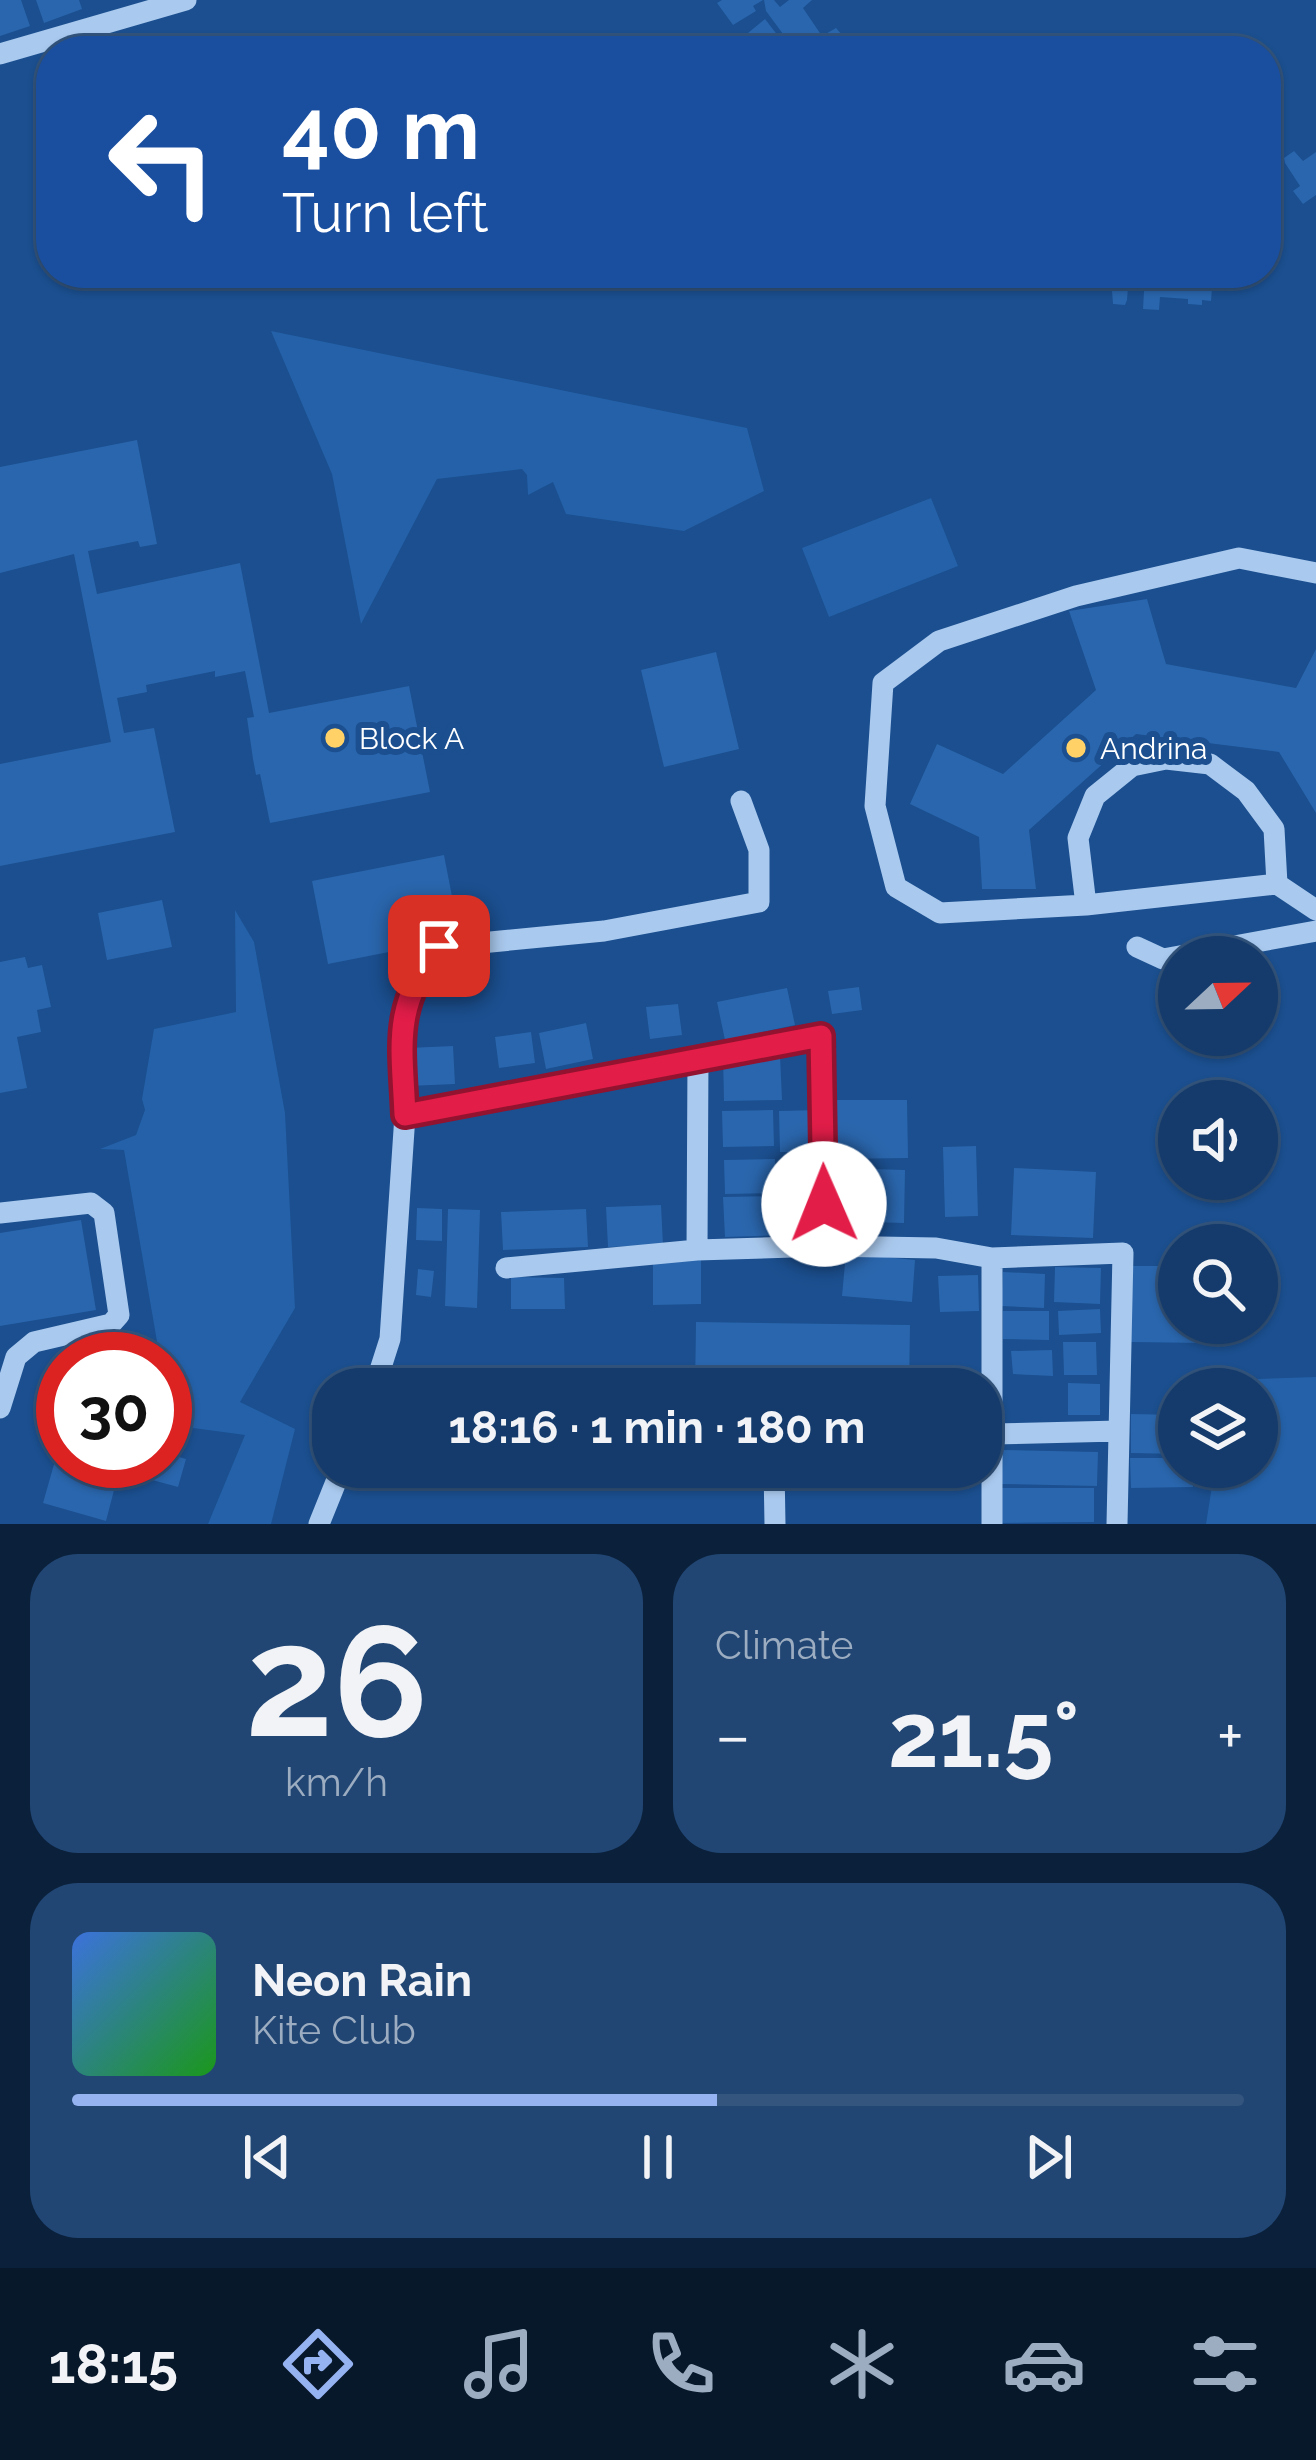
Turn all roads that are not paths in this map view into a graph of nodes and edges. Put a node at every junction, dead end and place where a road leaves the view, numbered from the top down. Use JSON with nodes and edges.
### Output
{"nodes":[{"id":1,"x":186,"y":0,"type":"edge"},
{"id":2,"x":62,"y":36,"type":"edge"},
{"id":3,"x":36,"y":44,"type":"edge"},
{"id":4,"x":0,"y":54,"type":"edge"},
{"id":5,"x":1316,"y":573,"type":"edge"},
{"id":6,"x":741,"y":801,"type":"dead end"},
{"id":7,"x":1277,"y":884,"type":"junction"},
{"id":8,"x":1086,"y":905,"type":"junction"},
{"id":9,"x":1316,"y":910,"type":"edge"},
{"id":10,"x":1316,"y":931,"type":"edge"},
{"id":11,"x":1137,"y":947,"type":"dead end"},
{"id":12,"x":698,"y":1057,"type":"junction"},
{"id":13,"x":405,"y":1115,"type":"junction"},
{"id":14,"x":0,"y":1213,"type":"edge"},
{"id":15,"x":824,"y":1246,"type":"junction"},
{"id":16,"x":697,"y":1250,"type":"junction"},
{"id":17,"x":992,"y":1258,"type":"junction"},
{"id":18,"x":506,"y":1268,"type":"dead end"},
{"id":19,"x":381,"y":1368,"type":"edge"},
{"id":20,"x":992,"y":1368,"type":"edge"},
{"id":21,"x":0,"y":1408,"type":"edge"},
{"id":22,"x":1119,"y":1431,"type":"junction"},
{"id":23,"x":1002,"y":1434,"type":"edge"},
{"id":24,"x":334,"y":1488,"type":"edge"},
{"id":25,"x":774,"y":1488,"type":"edge"},
{"id":26,"x":992,"y":1488,"type":"edge"},
{"id":27,"x":319,"y":1524,"type":"edge"},
{"id":28,"x":775,"y":1524,"type":"edge"},
{"id":29,"x":992,"y":1524,"type":"edge"},
{"id":30,"x":1118,"y":1524,"type":"edge"}],
"edges":[{"from":1,"to":2,"type":"street"},
{"from":3,"to":4,"type":"street"},
{"from":5,"to":8,"type":"street"},
{"from":6,"to":13,"type":"street"},
{"from":7,"to":8,"type":"street"},
{"from":7,"to":8,"type":"street"},
{"from":7,"to":9,"type":"street"},
{"from":10,"to":11,"type":"street"},
{"from":12,"to":13,"type":"street"},
{"from":12,"to":15,"type":"street"},
{"from":12,"to":16,"type":"street"},
{"from":13,"to":19,"type":"street"},
{"from":14,"to":21,"type":"street"},
{"from":15,"to":16,"type":"street"},
{"from":15,"to":17,"type":"street"},
{"from":16,"to":18,"type":"street"},
{"from":17,"to":20,"type":"street"},
{"from":17,"to":22,"type":"street"},
{"from":22,"to":23,"type":"street"},
{"from":22,"to":30,"type":"street"},
{"from":24,"to":27,"type":"street"},
{"from":25,"to":28,"type":"street"},
{"from":26,"to":29,"type":"street"}]}
